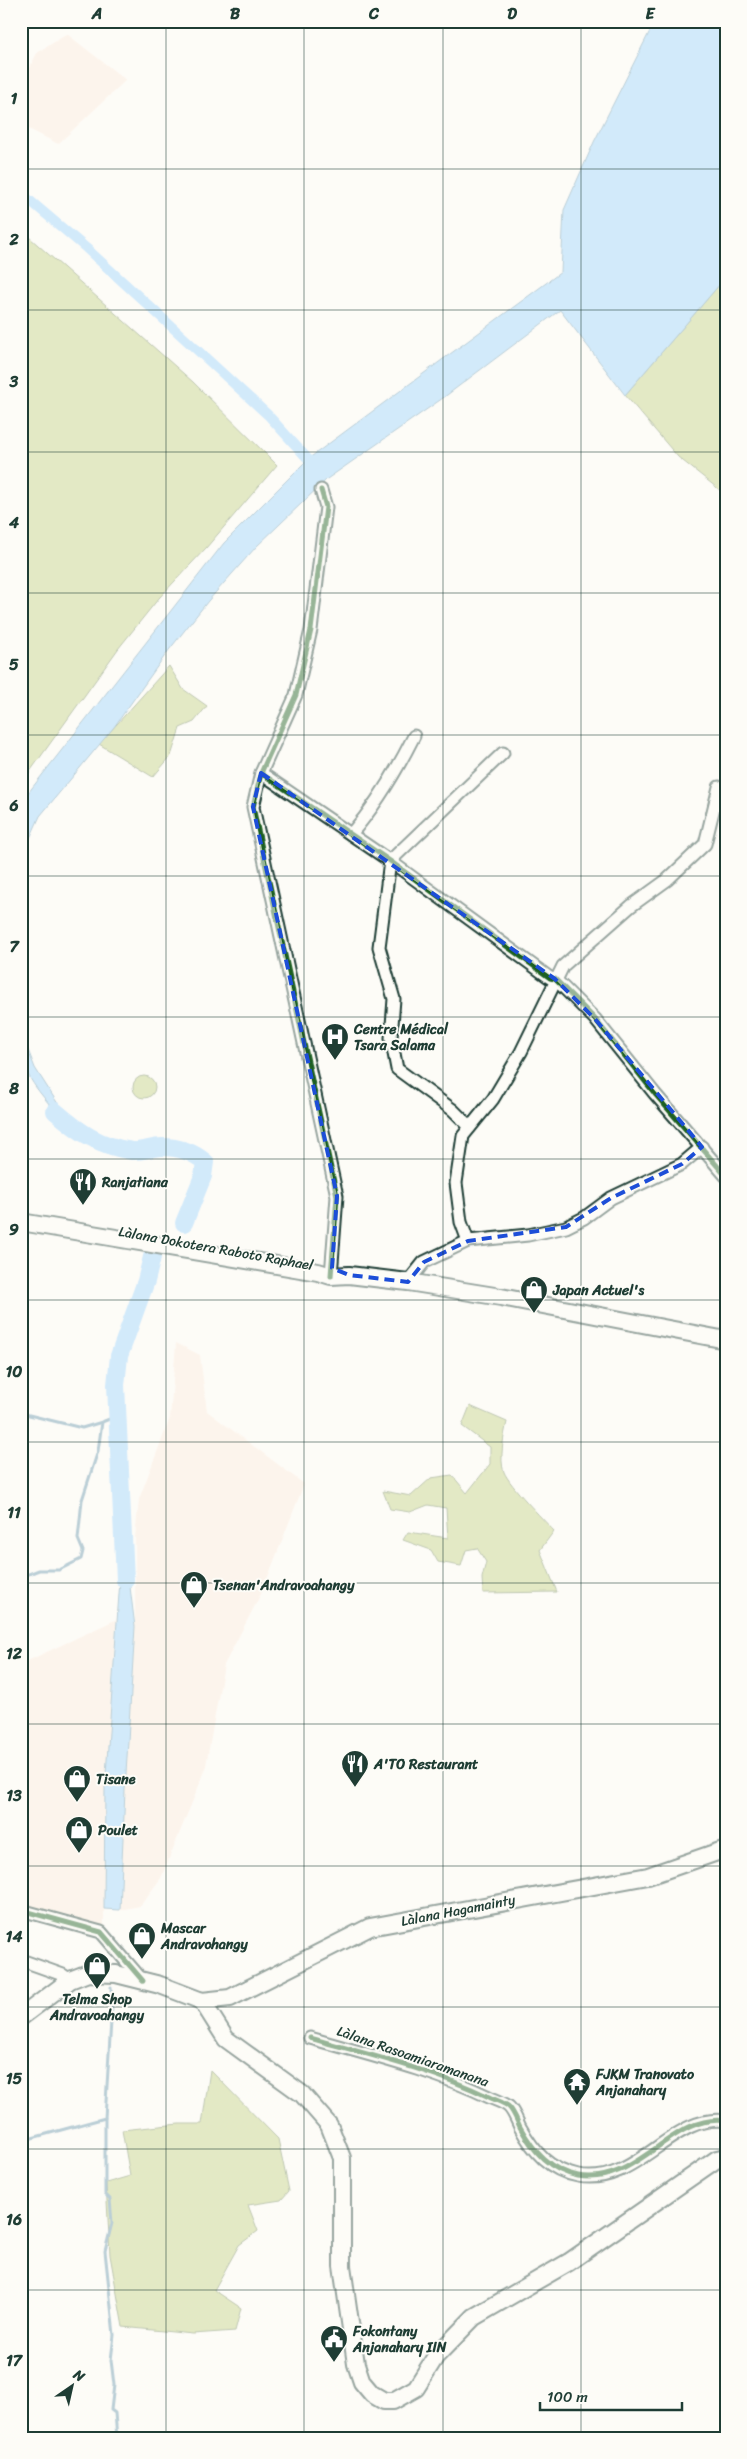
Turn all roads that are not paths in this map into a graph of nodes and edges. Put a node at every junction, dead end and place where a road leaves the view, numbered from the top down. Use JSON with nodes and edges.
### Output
{"nodes":[{"id":1,"x":321,"y":490,"type":"dead end"},
{"id":2,"x":414,"y":736,"type":"dead end"},
{"id":3,"x":503,"y":754,"type":"dead end"},
{"id":4,"x":260,"y":773,"type":"junction"},
{"id":5,"x":719,"y":787,"type":"dead end"},
{"id":6,"x":351,"y":834,"type":"junction"},
{"id":7,"x":390,"y":861,"type":"junction"},
{"id":8,"x":555,"y":979,"type":"junction"},
{"id":9,"x":470,"y":1128,"type":"junction"},
{"id":10,"x":702,"y":1147,"type":"junction"},
{"id":11,"x":726,"y":1176,"type":"edge"},
{"id":12,"x":21,"y":1213,"type":"edge"},
{"id":13,"x":21,"y":1222,"type":"edge"},
{"id":14,"x":56,"y":1223,"type":"junction"},
{"id":15,"x":468,"y":1241,"type":"junction"},
{"id":16,"x":332,"y":1272,"type":"junction"},
{"id":17,"x":408,"y":1282,"type":"junction"},
{"id":18,"x":726,"y":1340,"type":"edge"},
{"id":19,"x":726,"y":1849,"type":"edge"},
{"id":20,"x":21,"y":1910,"type":"edge"},
{"id":21,"x":21,"y":1960,"type":"edge"},
{"id":22,"x":70,"y":1980,"type":"junction"},
{"id":23,"x":143,"y":1981,"type":"junction"},
{"id":24,"x":202,"y":2000,"type":"junction"},
{"id":25,"x":21,"y":2017,"type":"edge"},
{"id":26,"x":310,"y":2038,"type":"dead end"},
{"id":27,"x":726,"y":2121,"type":"edge"},
{"id":28,"x":726,"y":2157,"type":"edge"}],
"edges":[{"from":1,"to":4,"type":"street"},
{"from":2,"to":6,"type":"street"},
{"from":3,"to":7,"type":"street"},
{"from":4,"to":6,"type":"street"},
{"from":4,"to":16,"type":"street"},
{"from":5,"to":8,"type":"street"},
{"from":6,"to":7,"type":"street"},
{"from":7,"to":8,"type":"street"},
{"from":7,"to":9,"type":"street"},
{"from":8,"to":9,"type":"street"},
{"from":8,"to":10,"type":"street"},
{"from":9,"to":15,"type":"street"},
{"from":10,"to":11,"type":"street"},
{"from":10,"to":15,"type":"street"},
{"from":12,"to":14,"type":"main road","name":"Làlana Dokotera Raboto Raphael"},
{"from":13,"to":14,"type":"main road","name":"Làlana Dokotera Raboto Raphael"},
{"from":14,"to":16,"type":"main road","name":"Làlana Dokotera Raboto Raphael"},
{"from":15,"to":17,"type":"street"},
{"from":16,"to":17,"type":"main road","name":"Làlana Dokotera Raboto Raphael"},
{"from":17,"to":18,"type":"main road","name":"Làlana Dokotera Raboto Raphael"},
{"from":19,"to":24,"type":"main road","name":"Làlana Hagamainty"},
{"from":20,"to":23,"type":"street"},
{"from":21,"to":22,"type":"street"},
{"from":22,"to":23,"type":"main road"},
{"from":22,"to":25,"type":"main road"},
{"from":23,"to":24,"type":"main road"},
{"from":24,"to":28,"type":"main road"},
{"from":26,"to":27,"type":"street","name":"Làlana Rasoamiaramanana"}]}
